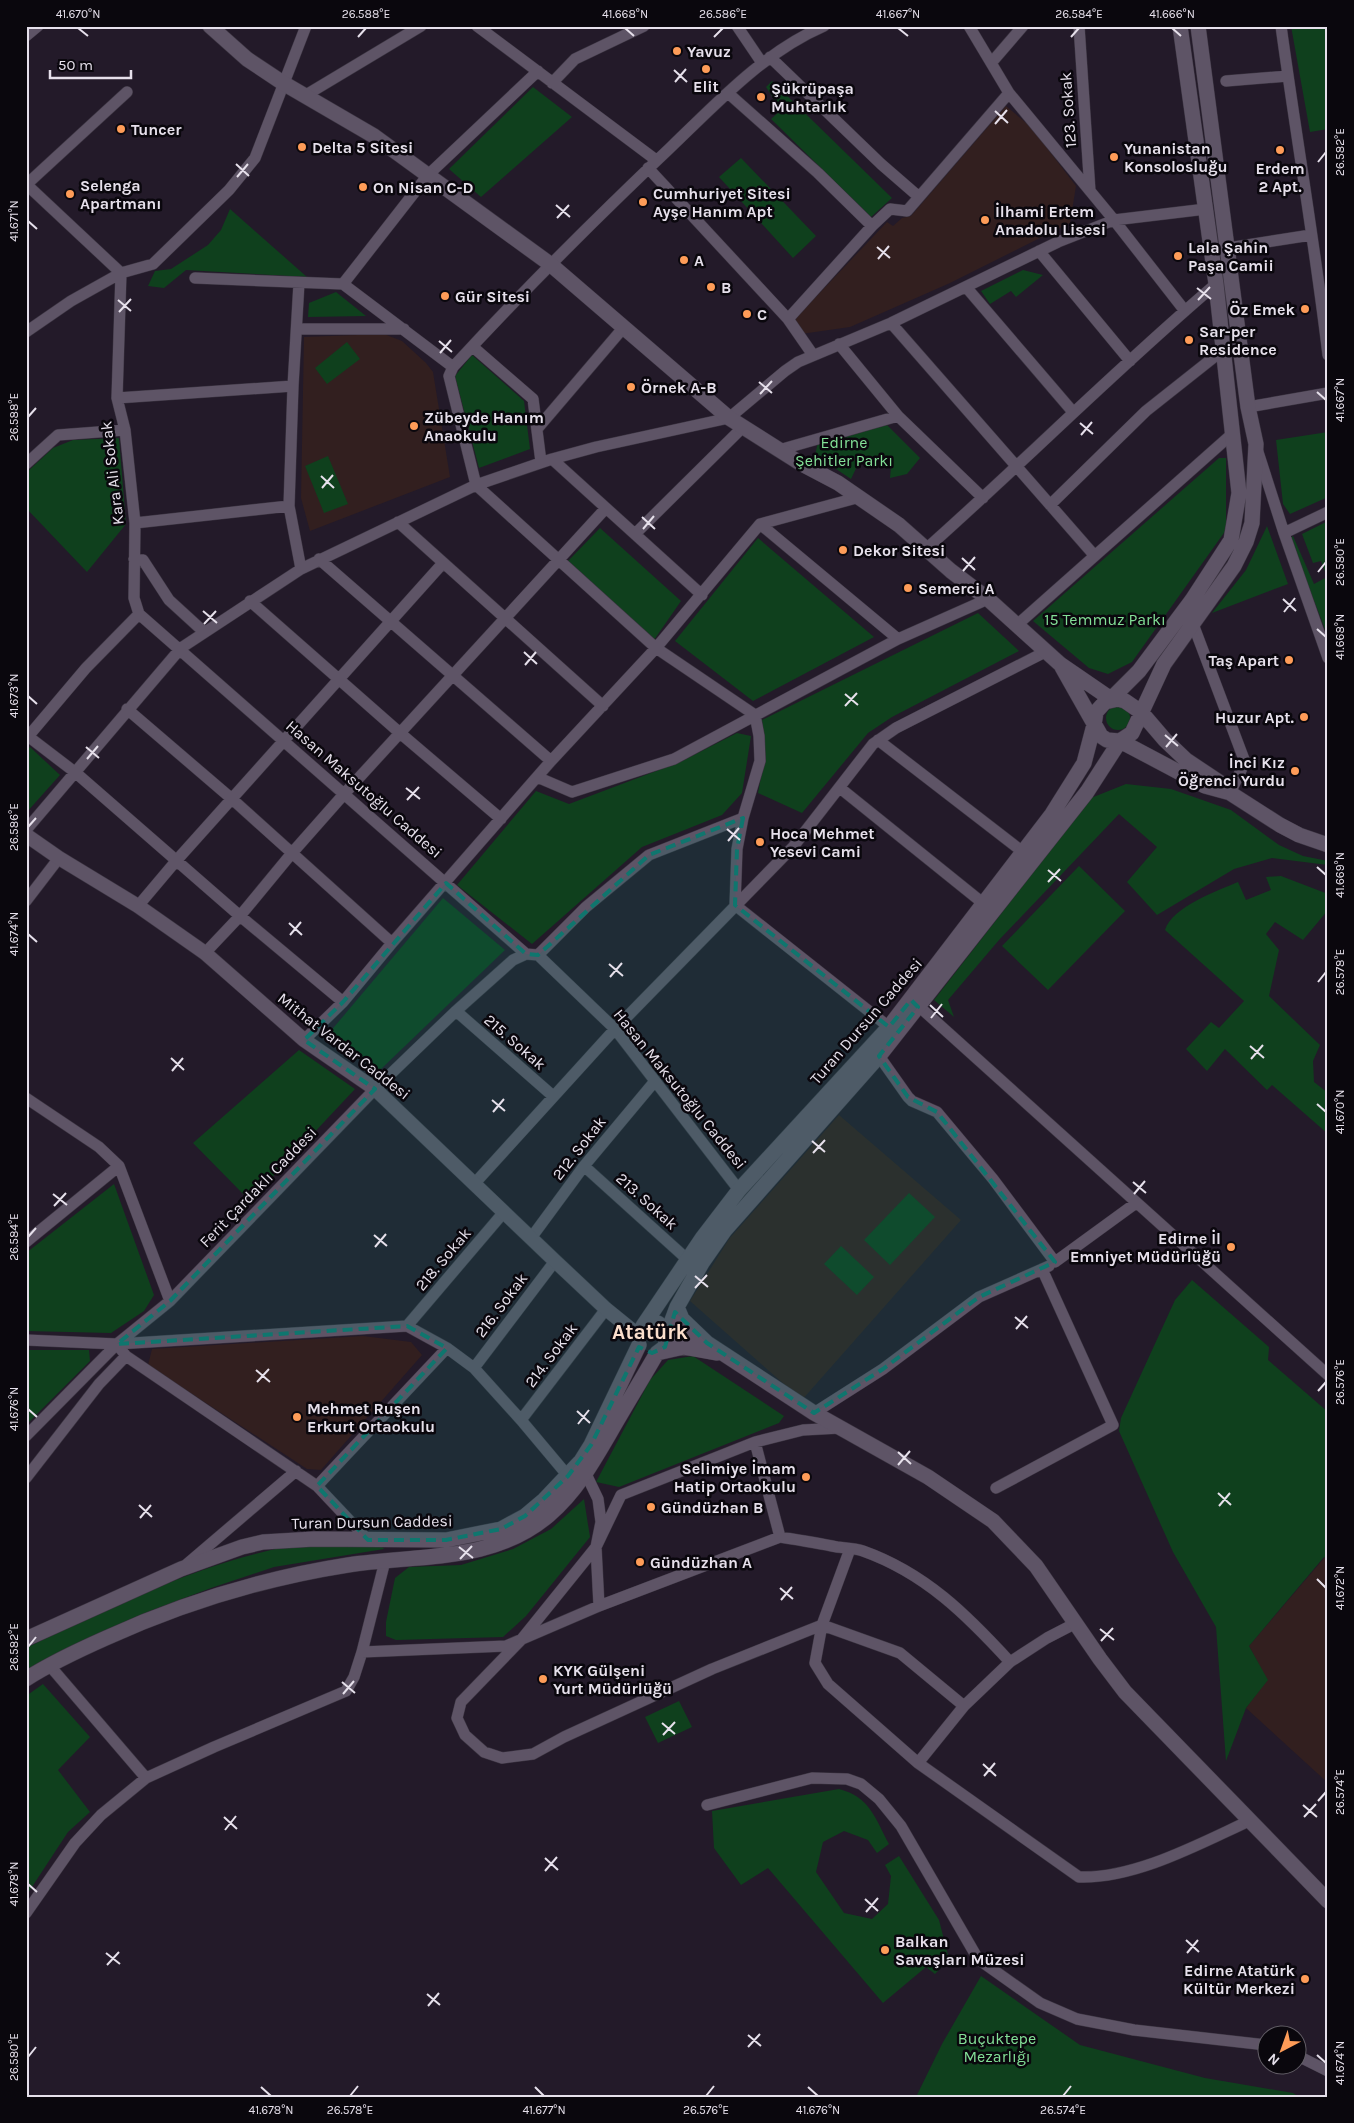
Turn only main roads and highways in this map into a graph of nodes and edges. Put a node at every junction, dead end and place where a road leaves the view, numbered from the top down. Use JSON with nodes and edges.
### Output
{"nodes":[{"id":1,"x":210,"y":26,"type":"edge"},
{"id":2,"x":1180,"y":26,"type":"edge"},
{"id":3,"x":1198,"y":26,"type":"edge"},
{"id":4,"x":1060,"y":664,"type":"junction"},
{"id":5,"x":1111,"y":699,"type":"junction"},
{"id":6,"x":1140,"y":712,"type":"junction"},
{"id":7,"x":1094,"y":725,"type":"junction"},
{"id":8,"x":1120,"y":741,"type":"junction"},
{"id":9,"x":1230,"y":794,"type":"junction"},
{"id":10,"x":1328,"y":845,"type":"edge"},
{"id":11,"x":915,"y":1003,"type":"junction"},
{"id":12,"x":677,"y":1307,"type":"junction"},
{"id":13,"x":668,"y":1331,"type":"junction"},
{"id":14,"x":640,"y":1335,"type":"junction"},
{"id":15,"x":657,"y":1353,"type":"junction"},
{"id":16,"x":720,"y":1353,"type":"junction"},
{"id":17,"x":571,"y":1482,"type":"junction"},
{"id":18,"x":26,"y":1639,"type":"edge"},
{"id":19,"x":26,"y":1679,"type":"edge"},
{"id":20,"x":1328,"y":1902,"type":"edge"}],
"edges":[{"from":1,"to":4,"type":"main road"},
{"from":2,"to":5,"type":"main road"},
{"from":3,"to":6,"type":"main road"},
{"from":4,"to":5,"type":"main road"},
{"from":4,"to":7,"type":"main road"},
{"from":5,"to":6,"type":"main road"},
{"from":5,"to":7,"type":"main road"},
{"from":6,"to":8,"type":"main road"},
{"from":6,"to":9,"type":"main road"},
{"from":7,"to":8,"type":"main road"},
{"from":7,"to":11,"type":"main road","name":"Turan Dursun Caddesi"},
{"from":8,"to":9,"type":"main road"},
{"from":8,"to":11,"type":"main road","name":"Turan Dursun Caddesi"},
{"from":9,"to":10,"type":"main road"},
{"from":11,"to":12,"type":"main road","name":"Turan Dursun Caddesi"},
{"from":11,"to":14,"type":"main road","name":"Turan Dursun Caddesi"},
{"from":12,"to":13,"type":"main road","name":"Turan Dursun Caddesi"},
{"from":12,"to":16,"type":"main road"},
{"from":13,"to":14,"type":"main road"},
{"from":13,"to":15,"type":"main road"},
{"from":13,"to":16,"type":"main road"},
{"from":14,"to":15,"type":"main road"},
{"from":14,"to":17,"type":"main road","name":"Turan Dursun Caddesi"},
{"from":15,"to":16,"type":"main road"},
{"from":15,"to":17,"type":"main road","name":"Turan Dursun Caddesi"},
{"from":16,"to":20,"type":"main road"},
{"from":17,"to":18,"type":"main road","name":"Turan Dursun Caddesi"},
{"from":17,"to":19,"type":"main road"}]}
